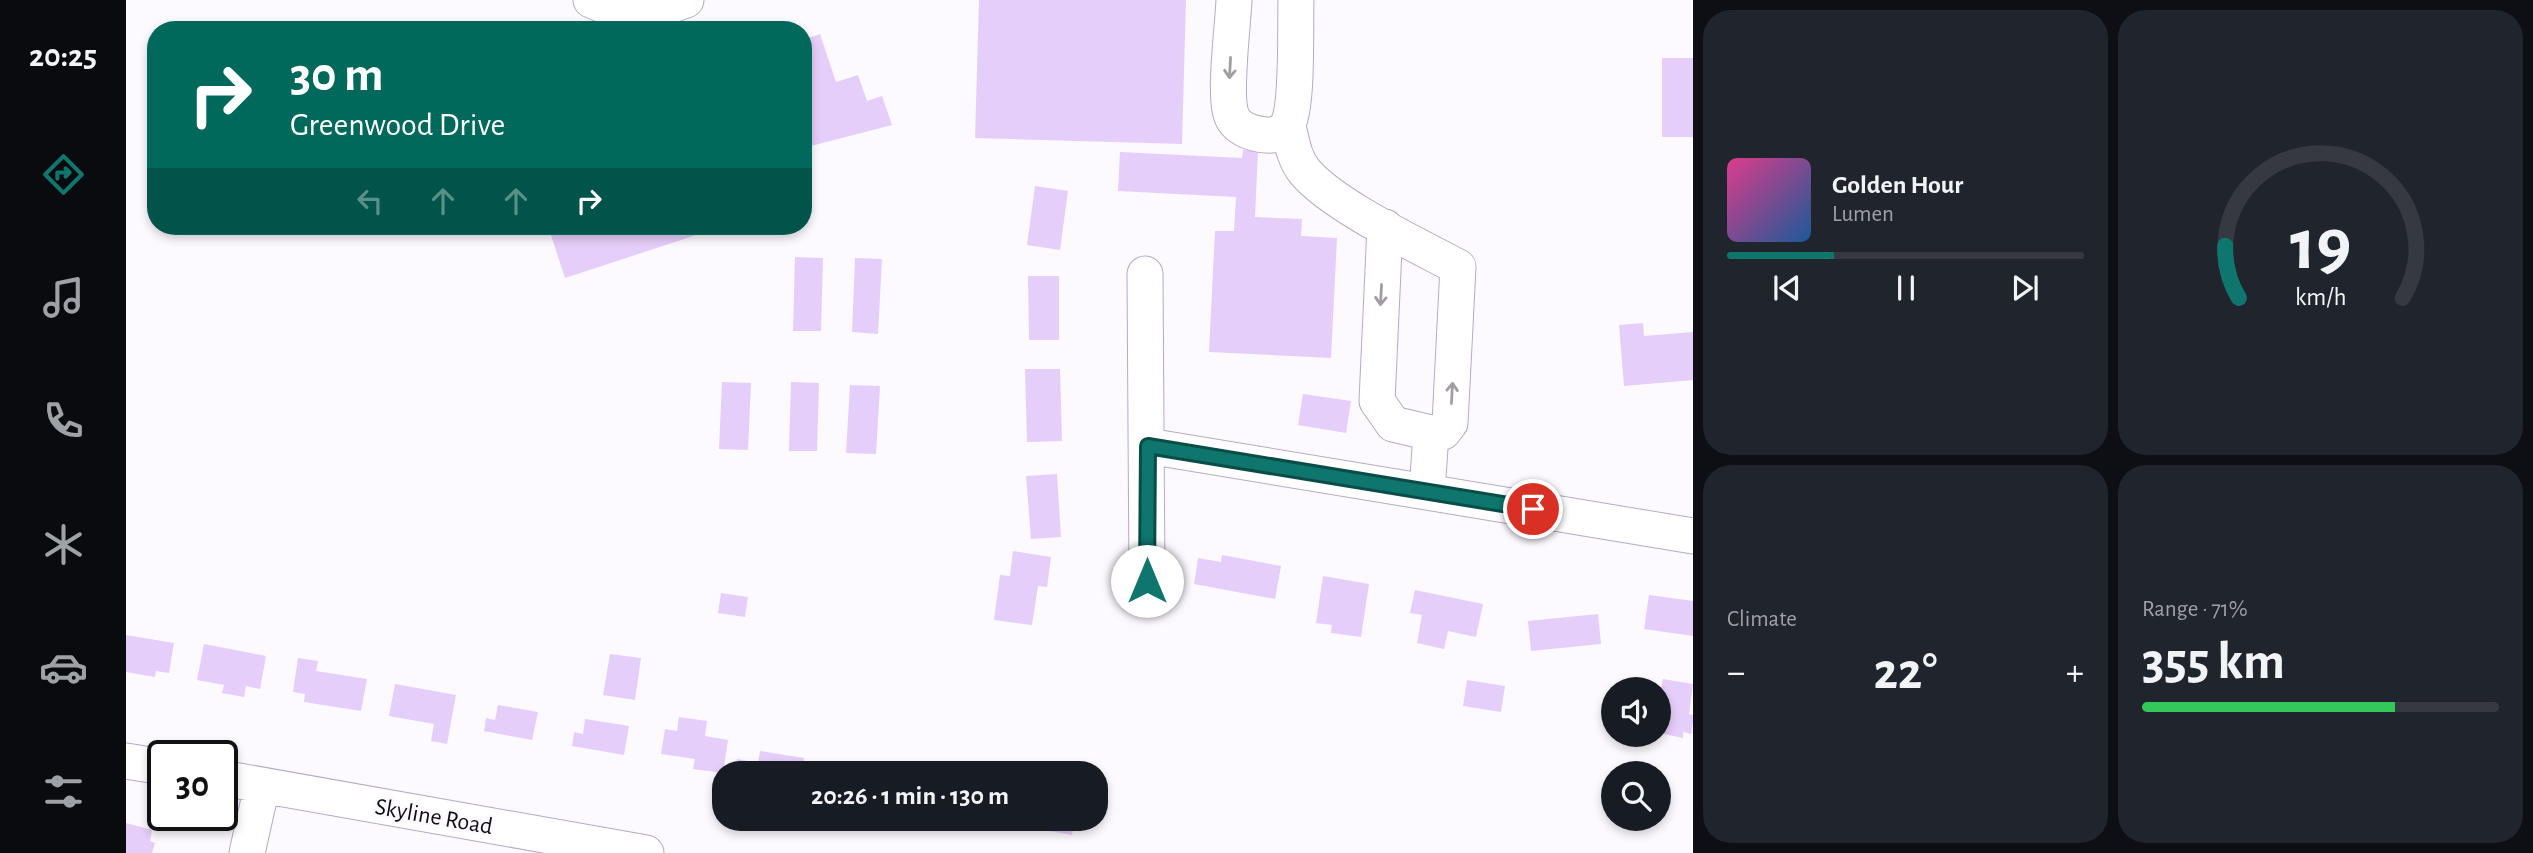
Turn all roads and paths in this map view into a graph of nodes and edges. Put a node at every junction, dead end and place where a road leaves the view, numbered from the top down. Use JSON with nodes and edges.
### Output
{"nodes":[{"id":1,"x":591,"y":0,"type":"edge"},
{"id":2,"x":686,"y":0,"type":"edge"},
{"id":3,"x":1234,"y":0,"type":"edge"},
{"id":4,"x":1296,"y":0,"type":"edge"},
{"id":5,"x":1288,"y":126,"type":"junction"},
{"id":6,"x":1385,"y":227,"type":"junction"},
{"id":7,"x":1145,"y":274,"type":"dead end"},
{"id":8,"x":1431,"y":433,"type":"junction"},
{"id":9,"x":1148,"y":446,"type":"junction"},
{"id":10,"x":1427,"y":492,"type":"junction"},
{"id":11,"x":1693,"y":536,"type":"edge"},
{"id":12,"x":1147,"y":581,"type":"dead end"},
{"id":13,"x":126,"y":761,"type":"edge"},
{"id":14,"x":147,"y":764,"type":"edge"},
{"id":15,"x":238,"y":781,"type":"edge"},
{"id":16,"x":262,"y":786,"type":"junction"},
{"id":17,"x":247,"y":853,"type":"edge"},
{"id":18,"x":646,"y":853,"type":"edge"}],
"edges":[{"from":1,"to":2,"type":"street"},
{"from":3,"to":5,"type":"street","one_way":true},
{"from":4,"to":5,"type":"street"},
{"from":5,"to":6,"type":"street"},
{"from":6,"to":8,"type":"street","one_way":true},
{"from":8,"to":6,"type":"street","one_way":true},
{"from":7,"to":9,"type":"street"},
{"from":8,"to":10,"type":"street"},
{"from":9,"to":10,"type":"street"},
{"from":9,"to":12,"type":"street"},
{"from":10,"to":11,"type":"street"},
{"from":13,"to":14,"type":"street"},
{"from":15,"to":16,"type":"street","name":"Skyline Road"},
{"from":16,"to":17,"type":"street"},
{"from":16,"to":18,"type":"street","name":"Skyline Road"}]}
